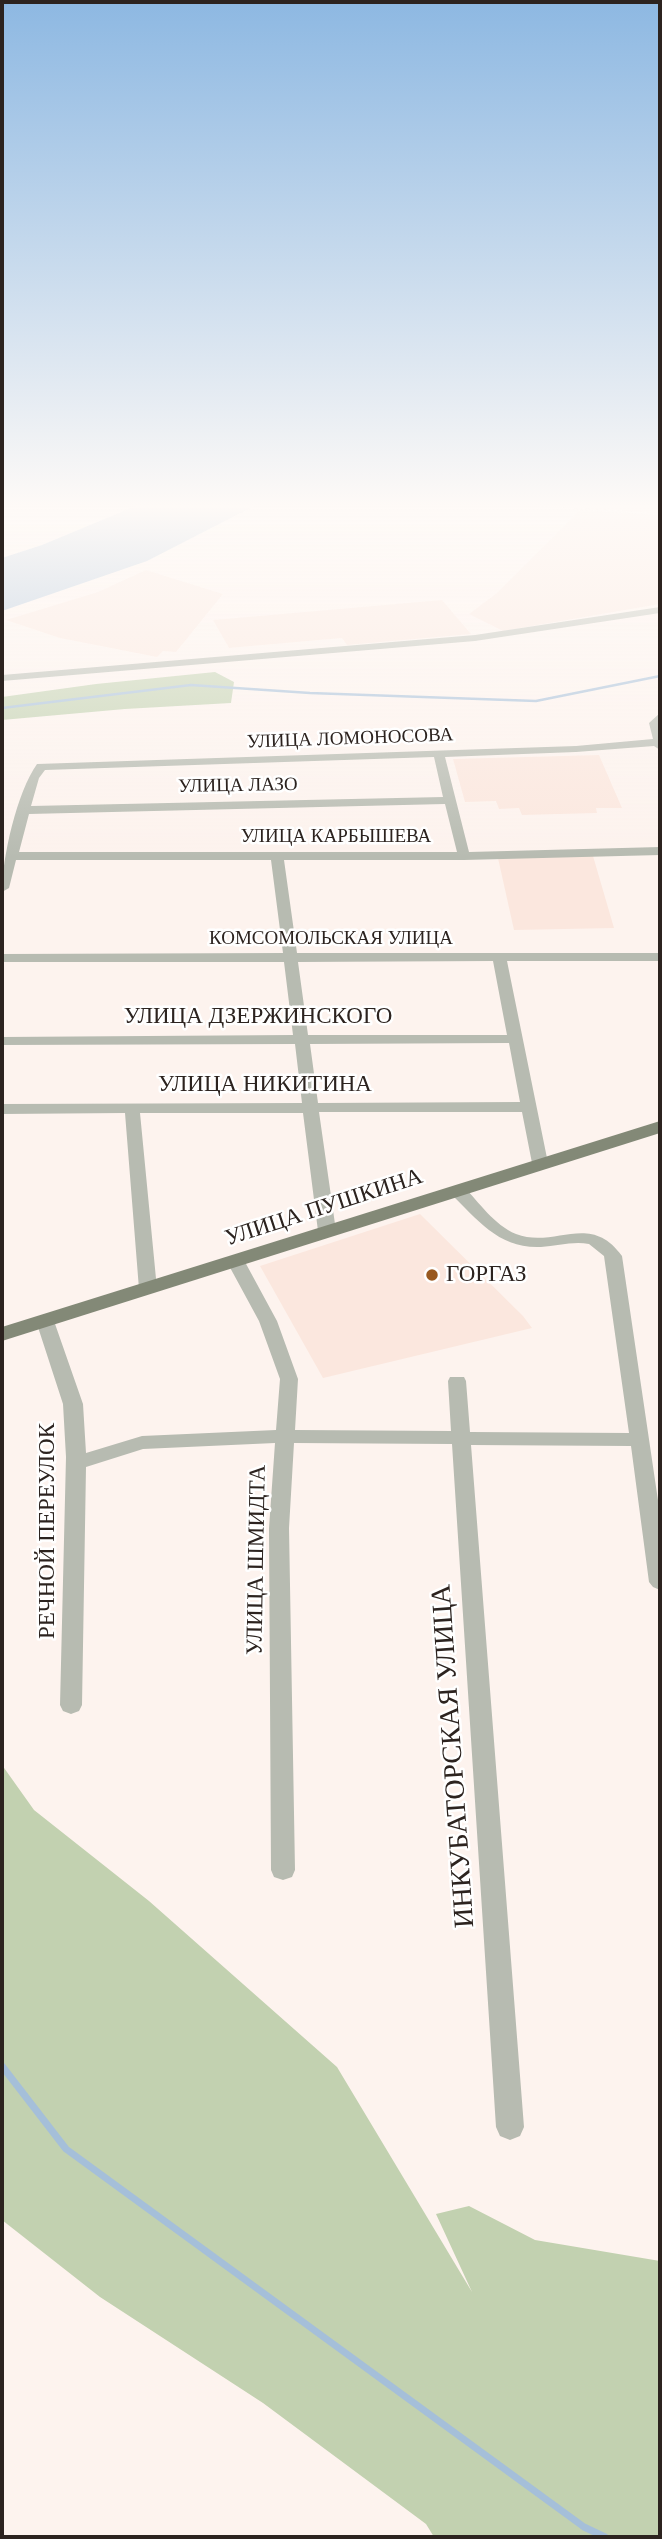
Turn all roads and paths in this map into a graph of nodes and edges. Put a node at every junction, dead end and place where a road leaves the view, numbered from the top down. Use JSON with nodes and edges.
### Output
{"nodes":[{"id":1,"x":584,"y":621,"type":"edge"},
{"id":2,"x":2,"y":678,"type":"edge"},
{"id":3,"x":660,"y":716,"type":"edge"},
{"id":4,"x":660,"y":744,"type":"edge"},
{"id":5,"x":439,"y":755,"type":"junction"},
{"id":6,"x":451,"y":800,"type":"junction"},
{"id":7,"x":25,"y":810,"type":"junction"},
{"id":8,"x":660,"y":852,"type":"edge"},
{"id":9,"x":11,"y":856,"type":"junction"},
{"id":10,"x":277,"y":856,"type":"junction"},
{"id":11,"x":464,"y":856,"type":"junction"},
{"id":12,"x":2,"y":888,"type":"edge"},
{"id":13,"x":660,"y":957,"type":"edge"},
{"id":14,"x":2,"y":958,"type":"edge"},
{"id":15,"x":291,"y":958,"type":"junction"},
{"id":16,"x":500,"y":959,"type":"junction"},
{"id":17,"x":514,"y":1039,"type":"junction"},
{"id":18,"x":301,"y":1040,"type":"junction"},
{"id":19,"x":2,"y":1041,"type":"edge"},
{"id":20,"x":311,"y":1107,"type":"junction"},
{"id":21,"x":528,"y":1107,"type":"junction"},
{"id":22,"x":131,"y":1108,"type":"junction"},
{"id":23,"x":2,"y":1109,"type":"edge"},
{"id":24,"x":660,"y":1127,"type":"edge"},
{"id":25,"x":540,"y":1163,"type":"junction"},
{"id":26,"x":457,"y":1190,"type":"junction"},
{"id":27,"x":327,"y":1231,"type":"junction"},
{"id":28,"x":236,"y":1262,"type":"junction"},
{"id":29,"x":148,"y":1289,"type":"junction"},
{"id":30,"x":45,"y":1321,"type":"junction"},
{"id":31,"x":2,"y":1334,"type":"edge"},
{"id":32,"x":457,"y":1381,"type":"dead end"},
{"id":33,"x":284,"y":1436,"type":"junction"},
{"id":34,"x":461,"y":1438,"type":"junction"},
{"id":35,"x":638,"y":1440,"type":"junction"},
{"id":36,"x":76,"y":1463,"type":"junction"},
{"id":37,"x":660,"y":1582,"type":"edge"},
{"id":38,"x":71,"y":1705,"type":"dead end"},
{"id":39,"x":283,"y":1870,"type":"dead end"},
{"id":40,"x":510,"y":2127,"type":"dead end"}],
"edges":[{"from":1,"to":2,"type":"street"},
{"from":3,"to":4,"type":"street"},
{"from":4,"to":5,"type":"street","name":"УЛИЦА ЛОМОНОСОВА"},
{"from":5,"to":6,"type":"street"},
{"from":5,"to":7,"type":"street","name":"УЛИЦА ЛОМОНОСОВА"},
{"from":6,"to":7,"type":"street","name":"УЛИЦА ЛАЗО"},
{"from":6,"to":11,"type":"street"},
{"from":7,"to":9,"type":"street"},
{"from":8,"to":11,"type":"street","name":"УЛИЦА КАРБЫШЕВА"},
{"from":9,"to":10,"type":"street","name":"УЛИЦА КАРБЫШЕВА"},
{"from":9,"to":12,"type":"street"},
{"from":10,"to":11,"type":"street","name":"УЛИЦА КАРБЫШЕВА"},
{"from":10,"to":15,"type":"street"},
{"from":13,"to":16,"type":"street","name":"КОМСОМОЛЬСКАЯ УЛИЦА"},
{"from":14,"to":15,"type":"street","name":"КОМСОМОЛЬСКАЯ УЛИЦА"},
{"from":15,"to":16,"type":"street","name":"КОМСОМОЛЬСКАЯ УЛИЦА"},
{"from":15,"to":18,"type":"street"},
{"from":16,"to":17,"type":"street"},
{"from":17,"to":18,"type":"street","name":"УЛИЦА ДЗЕРЖИНСКОГО"},
{"from":17,"to":21,"type":"street"},
{"from":18,"to":19,"type":"street","name":"УЛИЦА ДЗЕРЖИНСКОГО"},
{"from":18,"to":20,"type":"street"},
{"from":20,"to":21,"type":"street","name":"УЛИЦА НИКИТИНА"},
{"from":20,"to":22,"type":"street","name":"УЛИЦА НИКИТИНА"},
{"from":20,"to":27,"type":"street"},
{"from":21,"to":25,"type":"street"},
{"from":22,"to":23,"type":"street","name":"УЛИЦА НИКИТИНА"},
{"from":22,"to":29,"type":"street"},
{"from":24,"to":25,"type":"main road","name":"УЛИЦА ПУШКИНА"},
{"from":25,"to":26,"type":"main road","name":"УЛИЦА ПУШКИНА"},
{"from":26,"to":27,"type":"main road","name":"УЛИЦА ПУШКИНА"},
{"from":26,"to":35,"type":"street"},
{"from":27,"to":28,"type":"main road","name":"УЛИЦА ПУШКИНА"},
{"from":28,"to":29,"type":"main road","name":"УЛИЦА ПУШКИНА"},
{"from":28,"to":33,"type":"street","name":"УЛИЦА ШМИДТА"},
{"from":29,"to":30,"type":"main road","name":"УЛИЦА ПУШКИНА"},
{"from":30,"to":31,"type":"main road","name":"УЛИЦА ПУШКИНА"},
{"from":30,"to":36,"type":"street","name":"РЕЧНОЙ ПЕРЕУЛОК"},
{"from":32,"to":34,"type":"street","name":"ИНКУБАТОРСКАЯ УЛИЦА"},
{"from":33,"to":34,"type":"street"},
{"from":33,"to":36,"type":"street"},
{"from":33,"to":39,"type":"street","name":"УЛИЦА ШМИДТА"},
{"from":34,"to":35,"type":"street"},
{"from":34,"to":40,"type":"street","name":"ИНКУБАТОРСКАЯ УЛИЦА"},
{"from":35,"to":37,"type":"street"},
{"from":36,"to":38,"type":"street","name":"РЕЧНОЙ ПЕРЕУЛОК"}]}
